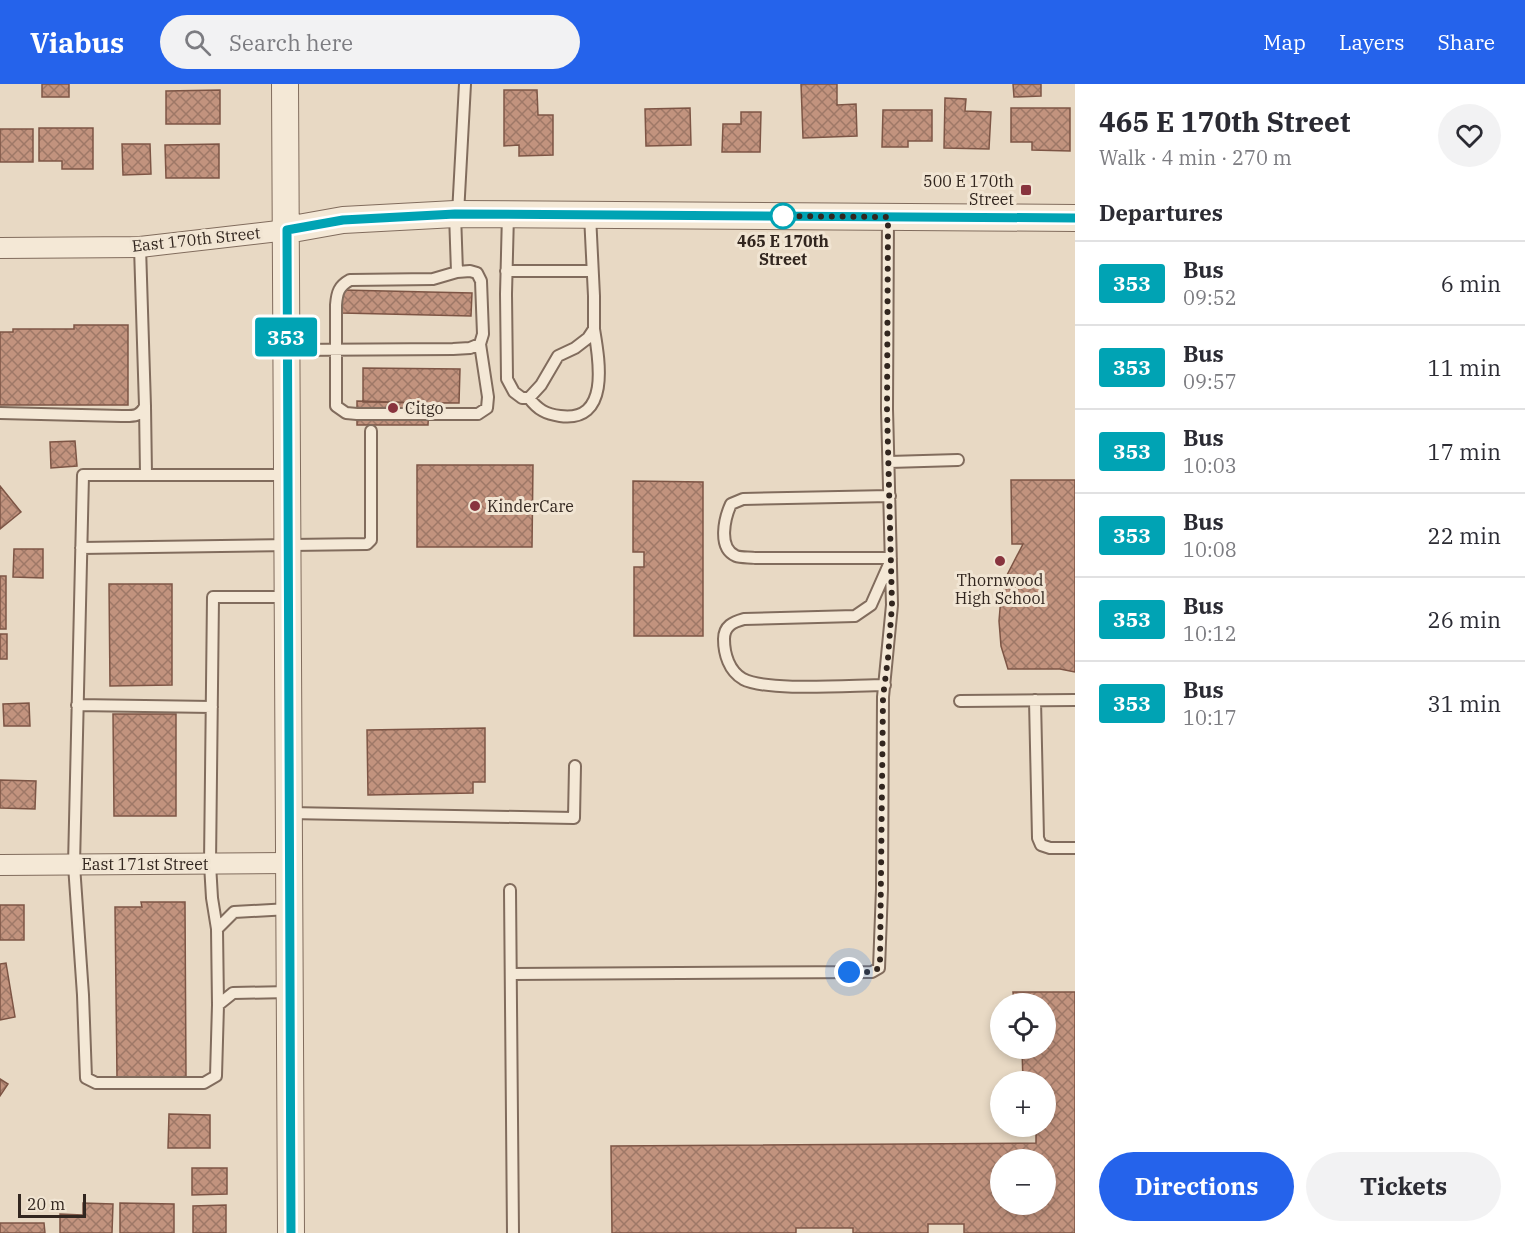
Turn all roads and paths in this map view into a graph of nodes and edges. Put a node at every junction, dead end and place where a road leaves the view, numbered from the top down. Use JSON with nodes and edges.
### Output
{"nodes":[{"id":1,"x":285,"y":84,"type":"edge"},
{"id":2,"x":465,"y":84,"type":"edge"},
{"id":3,"x":456,"y":214,"type":"junction"},
{"id":4,"x":508,"y":214,"type":"junction"},
{"id":5,"x":590,"y":215,"type":"junction"},
{"id":6,"x":888,"y":217,"type":"junction"},
{"id":7,"x":1075,"y":218,"type":"edge"},
{"id":8,"x":287,"y":230,"type":"junction"},
{"id":9,"x":140,"y":247,"type":"junction"},
{"id":10,"x":0,"y":248,"type":"edge"},
{"id":11,"x":506,"y":271,"type":"junction"},
{"id":12,"x":592,"y":271,"type":"junction"},
{"id":13,"x":457,"y":272,"type":"junction"},
{"id":14,"x":594,"y":329,"type":"junction"},
{"id":15,"x":480,"y":344,"type":"junction"},
{"id":16,"x":286,"y":350,"type":"junction"},
{"id":17,"x":336,"y":350,"type":"junction"},
{"id":18,"x":529,"y":398,"type":"junction"},
{"id":19,"x":145,"y":406,"type":"junction"},
{"id":20,"x":0,"y":413,"type":"edge"},
{"id":21,"x":371,"y":431,"type":"dead end"},
{"id":22,"x":958,"y":460,"type":"dead end"},
{"id":23,"x":889,"y":462,"type":"junction"},
{"id":24,"x":146,"y":475,"type":"junction"},
{"id":25,"x":287,"y":475,"type":"junction"},
{"id":26,"x":890,"y":496,"type":"junction"},
{"id":27,"x":288,"y":546,"type":"junction"},
{"id":28,"x":81,"y":548,"type":"junction"},
{"id":29,"x":891,"y":558,"type":"junction"},
{"id":30,"x":288,"y":597,"type":"junction"},
{"id":31,"x":885,"y":685,"type":"junction"},
{"id":32,"x":1035,"y":700,"type":"junction"},
{"id":33,"x":1075,"y":700,"type":"edge"},
{"id":34,"x":960,"y":701,"type":"dead end"},
{"id":35,"x":77,"y":705,"type":"junction"},
{"id":36,"x":212,"y":707,"type":"junction"},
{"id":37,"x":575,"y":766,"type":"dead end"},
{"id":38,"x":289,"y":813,"type":"junction"},
{"id":39,"x":1075,"y":848,"type":"edge"},
{"id":40,"x":289,"y":863,"type":"junction"},
{"id":41,"x":210,"y":864,"type":"junction"},
{"id":42,"x":0,"y":865,"type":"edge"},
{"id":43,"x":74,"y":865,"type":"junction"},
{"id":44,"x":510,"y":890,"type":"dead end"},
{"id":45,"x":290,"y":909,"type":"junction"},
{"id":46,"x":217,"y":929,"type":"junction"},
{"id":47,"x":511,"y":974,"type":"junction"},
{"id":48,"x":290,"y":992,"type":"junction"},
{"id":49,"x":218,"y":1005,"type":"junction"},
{"id":50,"x":291,"y":1233,"type":"edge"},
{"id":51,"x":513,"y":1233,"type":"edge"}],
"edges":[{"from":1,"to":8,"type":"street"},
{"from":2,"to":3,"type":"lane"},
{"from":3,"to":4,"type":"street","name":"East 170th Street"},
{"from":3,"to":8,"type":"street","name":"East 170th Street"},
{"from":3,"to":13,"type":"lane"},
{"from":4,"to":5,"type":"street","name":"East 170th Street"},
{"from":4,"to":11,"type":"lane"},
{"from":5,"to":6,"type":"street","name":"East 170th Street"},
{"from":5,"to":12,"type":"lane"},
{"from":6,"to":7,"type":"street","name":"East 170th Street"},
{"from":6,"to":23,"type":"lane"},
{"from":8,"to":9,"type":"street","name":"East 170th Street"},
{"from":8,"to":16,"type":"street"},
{"from":9,"to":10,"type":"street","name":"East 170th Street"},
{"from":9,"to":19,"type":"lane"},
{"from":11,"to":12,"type":"lane"},
{"from":11,"to":18,"type":"lane"},
{"from":12,"to":14,"type":"lane"},
{"from":13,"to":15,"type":"lane"},
{"from":13,"to":17,"type":"lane"},
{"from":14,"to":18,"type":"lane"},
{"from":14,"to":18,"type":"lane"},
{"from":15,"to":17,"type":"lane"},
{"from":15,"to":17,"type":"lane"},
{"from":16,"to":17,"type":"lane"},
{"from":16,"to":25,"type":"street"},
{"from":19,"to":20,"type":"lane"},
{"from":19,"to":24,"type":"lane"},
{"from":21,"to":27,"type":"lane"},
{"from":22,"to":23,"type":"lane"},
{"from":23,"to":26,"type":"lane"},
{"from":24,"to":25,"type":"lane"},
{"from":24,"to":28,"type":"lane"},
{"from":25,"to":27,"type":"street"},
{"from":26,"to":29,"type":"lane"},
{"from":26,"to":29,"type":"lane"},
{"from":27,"to":28,"type":"lane"},
{"from":27,"to":30,"type":"street"},
{"from":28,"to":35,"type":"lane"},
{"from":29,"to":31,"type":"lane"},
{"from":29,"to":31,"type":"lane"},
{"from":30,"to":36,"type":"lane"},
{"from":30,"to":38,"type":"street"},
{"from":31,"to":47,"type":"lane"},
{"from":32,"to":33,"type":"lane"},
{"from":32,"to":34,"type":"lane"},
{"from":32,"to":39,"type":"lane"},
{"from":35,"to":36,"type":"lane"},
{"from":35,"to":43,"type":"lane"},
{"from":36,"to":41,"type":"lane"},
{"from":37,"to":38,"type":"lane"},
{"from":38,"to":40,"type":"street"},
{"from":40,"to":41,"type":"street","name":"East 171st Street"},
{"from":40,"to":45,"type":"street"},
{"from":41,"to":43,"type":"street","name":"East 171st Street"},
{"from":41,"to":46,"type":"lane"},
{"from":42,"to":43,"type":"street","name":"East 171st Street"},
{"from":43,"to":49,"type":"lane"},
{"from":44,"to":47,"type":"lane"},
{"from":45,"to":46,"type":"lane"},
{"from":45,"to":48,"type":"street"},
{"from":46,"to":49,"type":"lane"},
{"from":47,"to":51,"type":"lane"},
{"from":48,"to":49,"type":"lane"},
{"from":48,"to":50,"type":"street"}]}
